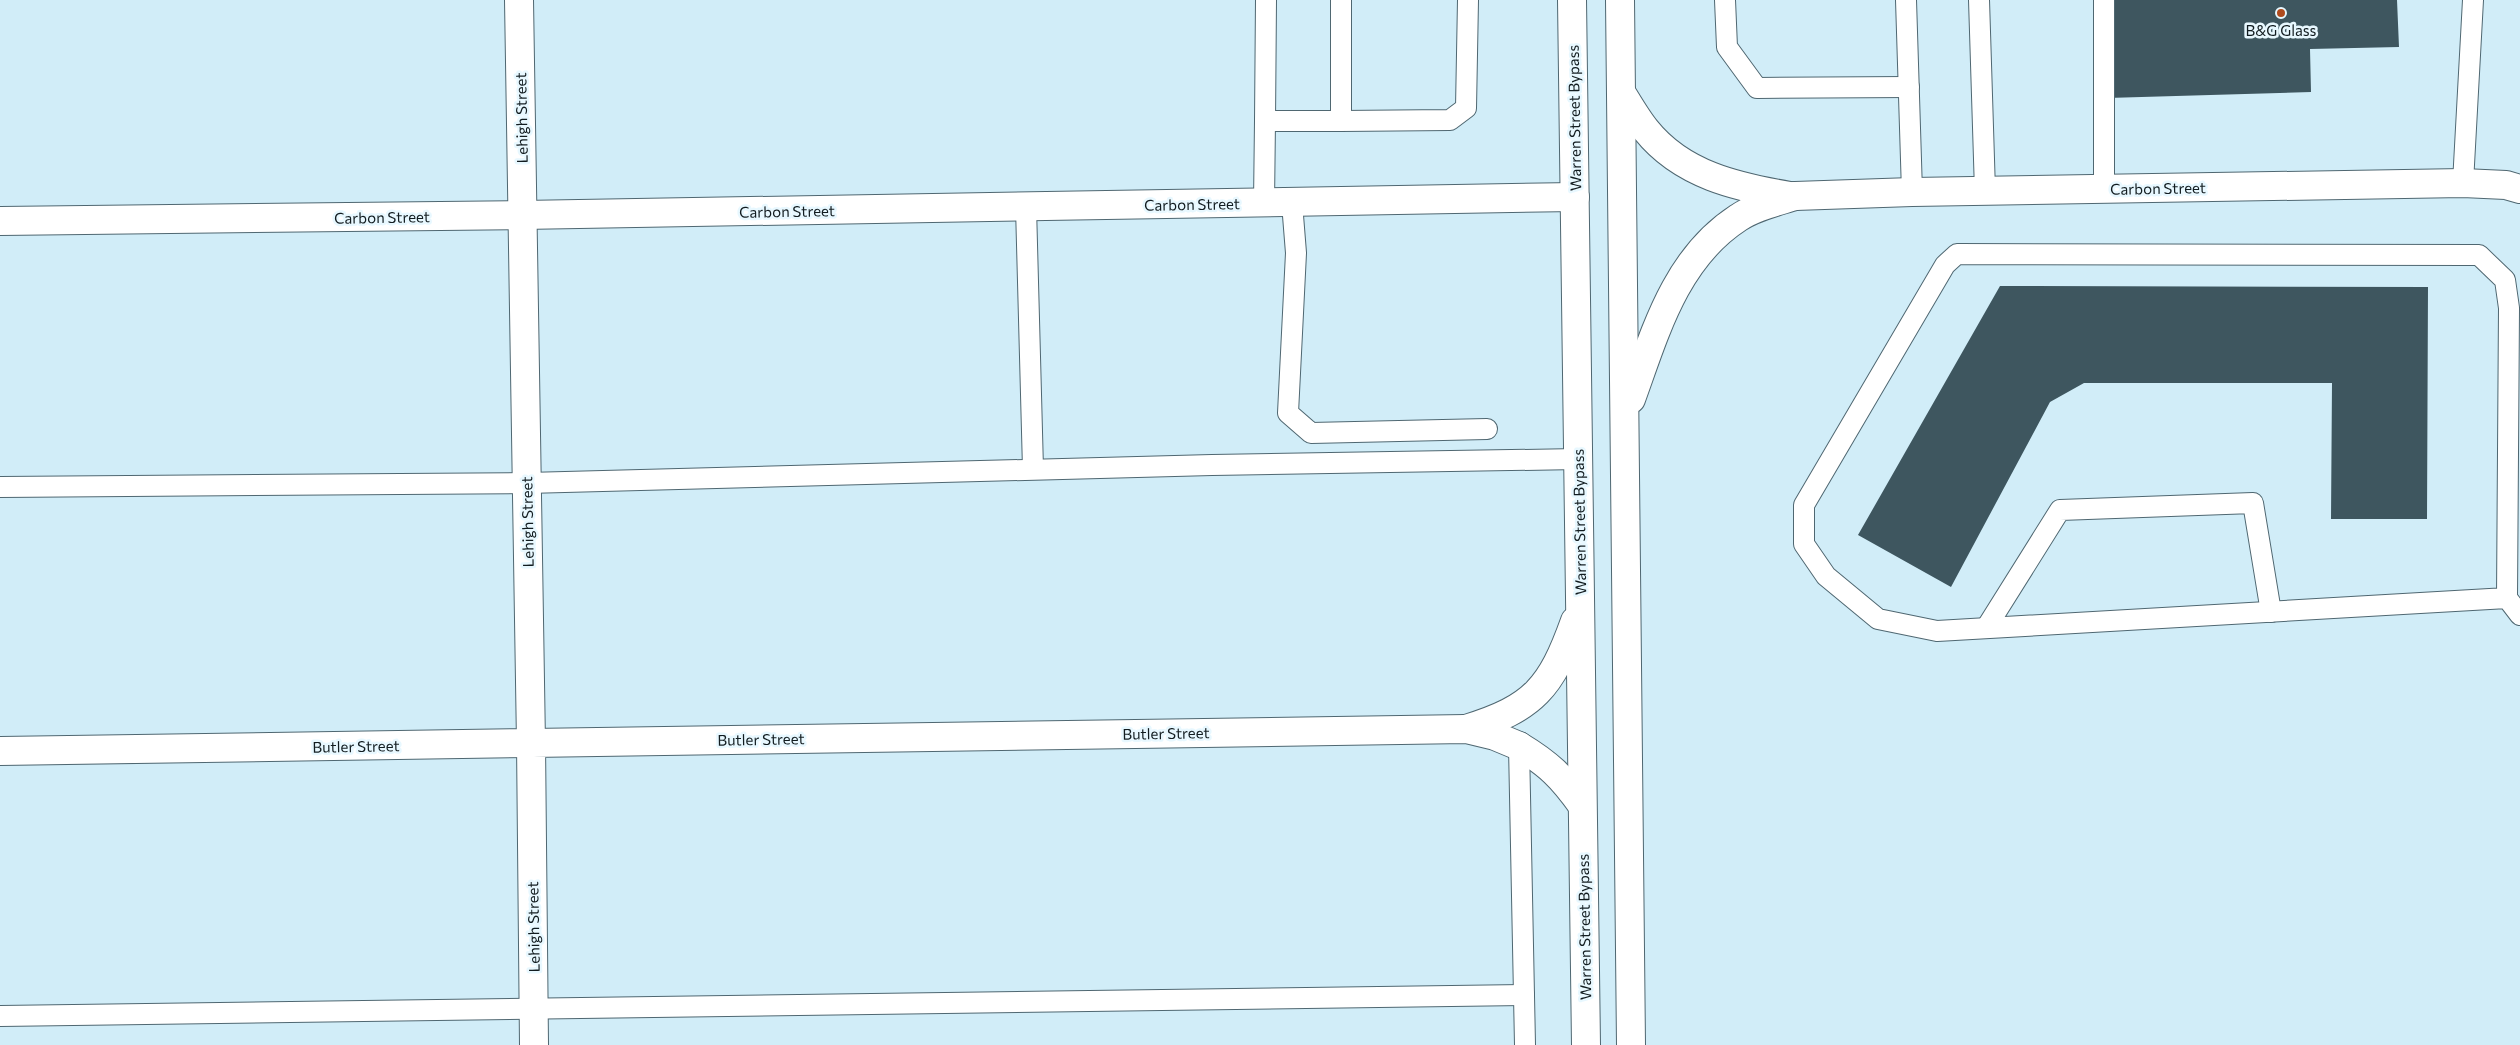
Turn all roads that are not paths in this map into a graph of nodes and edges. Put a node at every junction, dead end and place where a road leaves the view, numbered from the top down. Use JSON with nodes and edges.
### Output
{"nodes":[{"id":1,"x":519,"y":0,"type":"edge"},
{"id":2,"x":1266,"y":0,"type":"edge"},
{"id":3,"x":1341,"y":0,"type":"edge"},
{"id":4,"x":1468,"y":0,"type":"edge"},
{"id":5,"x":1572,"y":0,"type":"edge"},
{"id":6,"x":1620,"y":0,"type":"edge"},
{"id":7,"x":1725,"y":0,"type":"edge"},
{"id":8,"x":1906,"y":0,"type":"edge"},
{"id":9,"x":1980,"y":0,"type":"edge"},
{"id":10,"x":2104,"y":0,"type":"edge"},
{"id":11,"x":2473,"y":0,"type":"edge"},
{"id":12,"x":1909,"y":87,"type":"junction"},
{"id":13,"x":1621,"y":92,"type":"junction"},
{"id":14,"x":1341,"y":120,"type":"junction"},
{"id":15,"x":1265,"y":121,"type":"junction"},
{"id":16,"x":2463,"y":183,"type":"junction"},
{"id":17,"x":2104,"y":189,"type":"junction"},
{"id":18,"x":2520,"y":189,"type":"edge"},
{"id":19,"x":1985,"y":191,"type":"junction"},
{"id":20,"x":1912,"y":192,"type":"junction"},
{"id":21,"x":1795,"y":196,"type":"junction"},
{"id":22,"x":1575,"y":198,"type":"junction"},
{"id":23,"x":1264,"y":203,"type":"junction"},
{"id":24,"x":1292,"y":203,"type":"junction"},
{"id":25,"x":1026,"y":207,"type":"junction"},
{"id":26,"x":522,"y":215,"type":"junction"},
{"id":27,"x":0,"y":221,"type":"edge"},
{"id":28,"x":1625,"y":417,"type":"junction"},
{"id":29,"x":1487,"y":430,"type":"dead end"},
{"id":30,"x":1578,"y":459,"type":"junction"},
{"id":31,"x":1033,"y":469,"type":"junction"},
{"id":32,"x":527,"y":482,"type":"junction"},
{"id":33,"x":0,"y":487,"type":"edge"},
{"id":34,"x":2507,"y":598,"type":"junction"},
{"id":35,"x":1580,"y":605,"type":"junction"},
{"id":36,"x":2271,"y":612,"type":"junction"},
{"id":37,"x":2520,"y":615,"type":"edge"},
{"id":38,"x":1986,"y":628,"type":"junction"},
{"id":39,"x":1466,"y":729,"type":"junction"},
{"id":40,"x":531,"y":743,"type":"junction"},
{"id":41,"x":1519,"y":746,"type":"junction"},
{"id":42,"x":0,"y":751,"type":"edge"},
{"id":43,"x":1582,"y":804,"type":"junction"},
{"id":44,"x":1524,"y":995,"type":"junction"},
{"id":45,"x":534,"y":1009,"type":"junction"},
{"id":46,"x":0,"y":1016,"type":"edge"},
{"id":47,"x":534,"y":1045,"type":"edge"},
{"id":48,"x":1525,"y":1045,"type":"edge"},
{"id":49,"x":1586,"y":1045,"type":"edge"},
{"id":50,"x":1631,"y":1045,"type":"edge"}],
"edges":[{"from":1,"to":26,"type":"main road","name":"Lehigh Street"},
{"from":2,"to":15,"type":"lane"},
{"from":3,"to":14,"type":"lane"},
{"from":4,"to":14,"type":"lane"},
{"from":5,"to":22,"type":"main road","name":"Warren Street Bypass"},
{"from":6,"to":13,"type":"main road"},
{"from":7,"to":12,"type":"lane"},
{"from":8,"to":12,"type":"lane"},
{"from":9,"to":19,"type":"lane"},
{"from":10,"to":17,"type":"lane"},
{"from":11,"to":16,"type":"lane"},
{"from":12,"to":20,"type":"lane"},
{"from":13,"to":21,"type":"main road"},
{"from":13,"to":28,"type":"main road"},
{"from":14,"to":15,"type":"lane"},
{"from":15,"to":23,"type":"lane"},
{"from":16,"to":17,"type":"main road","name":"Carbon Street"},
{"from":16,"to":18,"type":"main road","name":"Carbon Street"},
{"from":17,"to":19,"type":"main road","name":"Carbon Street"},
{"from":19,"to":20,"type":"main road","name":"Carbon Street"},
{"from":20,"to":21,"type":"main road","name":"Carbon Street"},
{"from":21,"to":28,"type":"main road"},
{"from":22,"to":24,"type":"main road","name":"Carbon Street"},
{"from":22,"to":30,"type":"main road","name":"Warren Street Bypass"},
{"from":23,"to":24,"type":"main road","name":"Carbon Street"},
{"from":23,"to":25,"type":"main road","name":"Carbon Street"},
{"from":24,"to":29,"type":"lane"},
{"from":25,"to":26,"type":"main road","name":"Carbon Street"},
{"from":25,"to":31,"type":"lane"},
{"from":26,"to":27,"type":"main road","name":"Carbon Street"},
{"from":26,"to":32,"type":"main road","name":"Lehigh Street"},
{"from":28,"to":50,"type":"main road"},
{"from":30,"to":31,"type":"lane"},
{"from":30,"to":35,"type":"main road","name":"Warren Street Bypass"},
{"from":31,"to":32,"type":"lane"},
{"from":32,"to":33,"type":"lane"},
{"from":32,"to":40,"type":"main road","name":"Lehigh Street"},
{"from":34,"to":36,"type":"lane"},
{"from":34,"to":37,"type":"lane"},
{"from":34,"to":38,"type":"lane"},
{"from":35,"to":39,"type":"main road"},
{"from":35,"to":43,"type":"main road","name":"Warren Street Bypass"},
{"from":36,"to":38,"type":"lane"},
{"from":36,"to":38,"type":"lane"},
{"from":39,"to":40,"type":"main road","name":"Butler Street"},
{"from":39,"to":41,"type":"main road","name":"Butler Street"},
{"from":40,"to":42,"type":"main road","name":"Butler Street"},
{"from":40,"to":45,"type":"main road","name":"Lehigh Street"},
{"from":41,"to":43,"type":"main road","name":"Butler Street"},
{"from":41,"to":44,"type":"lane"},
{"from":43,"to":49,"type":"main road","name":"Warren Street Bypass"},
{"from":44,"to":45,"type":"lane"},
{"from":44,"to":48,"type":"lane"},
{"from":45,"to":46,"type":"lane"},
{"from":45,"to":47,"type":"main road","name":"Lehigh Street"}]}
